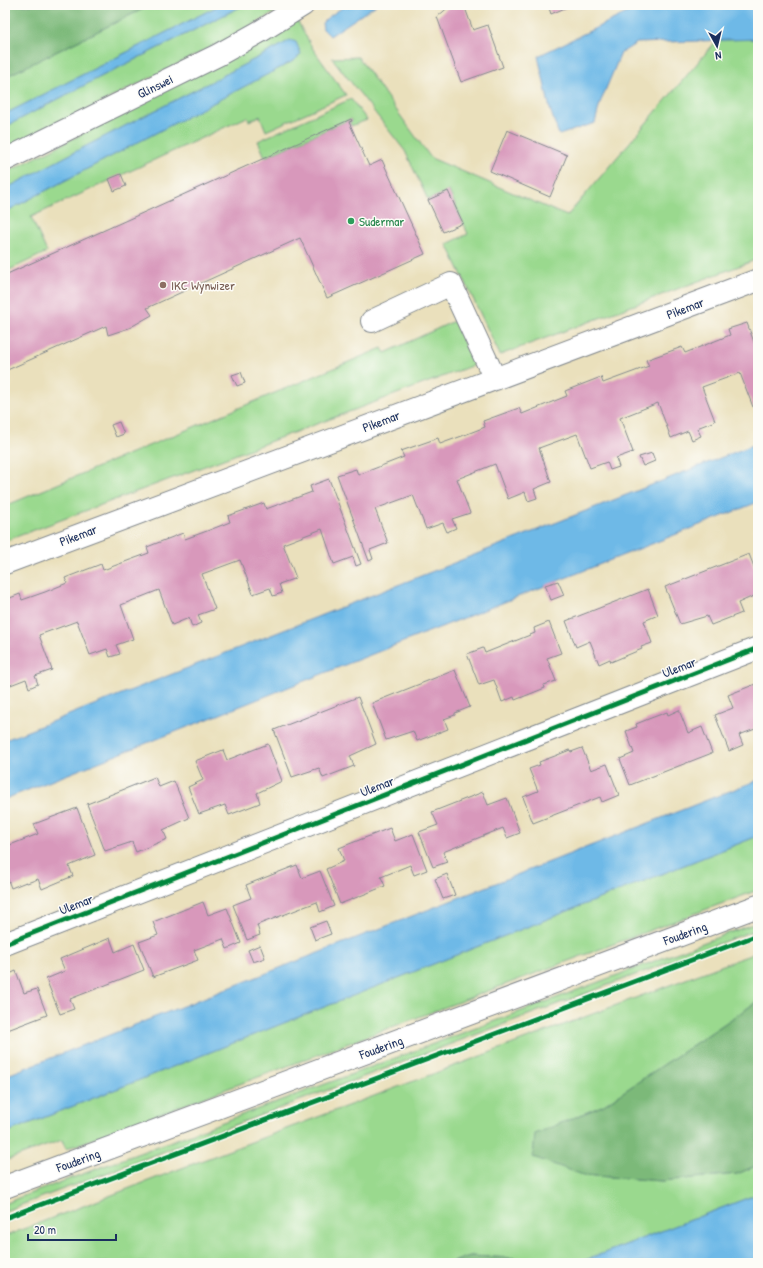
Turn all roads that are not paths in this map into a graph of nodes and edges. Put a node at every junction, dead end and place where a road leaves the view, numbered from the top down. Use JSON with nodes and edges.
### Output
{"nodes":[{"id":1,"x":303,"y":5,"type":"edge"},
{"id":2,"x":5,"y":160,"type":"edge"},
{"id":3,"x":758,"y":280,"type":"edge"},
{"id":4,"x":372,"y":321,"type":"dead end"},
{"id":5,"x":495,"y":379,"type":"junction"},
{"id":6,"x":5,"y":563,"type":"edge"},
{"id":7,"x":758,"y":648,"type":"edge"},
{"id":8,"x":758,"y":906,"type":"edge"},
{"id":9,"x":5,"y":944,"type":"edge"},
{"id":10,"x":5,"y":1187,"type":"edge"}],
"edges":[{"from":1,"to":2,"type":"street","name":"Glinswei"},
{"from":3,"to":5,"type":"street","name":"Pikemar"},
{"from":4,"to":5,"type":"street"},
{"from":5,"to":6,"type":"street","name":"Pikemar"},
{"from":7,"to":9,"type":"street","name":"Ulemar"},
{"from":8,"to":10,"type":"street","name":"Foudering"}]}
